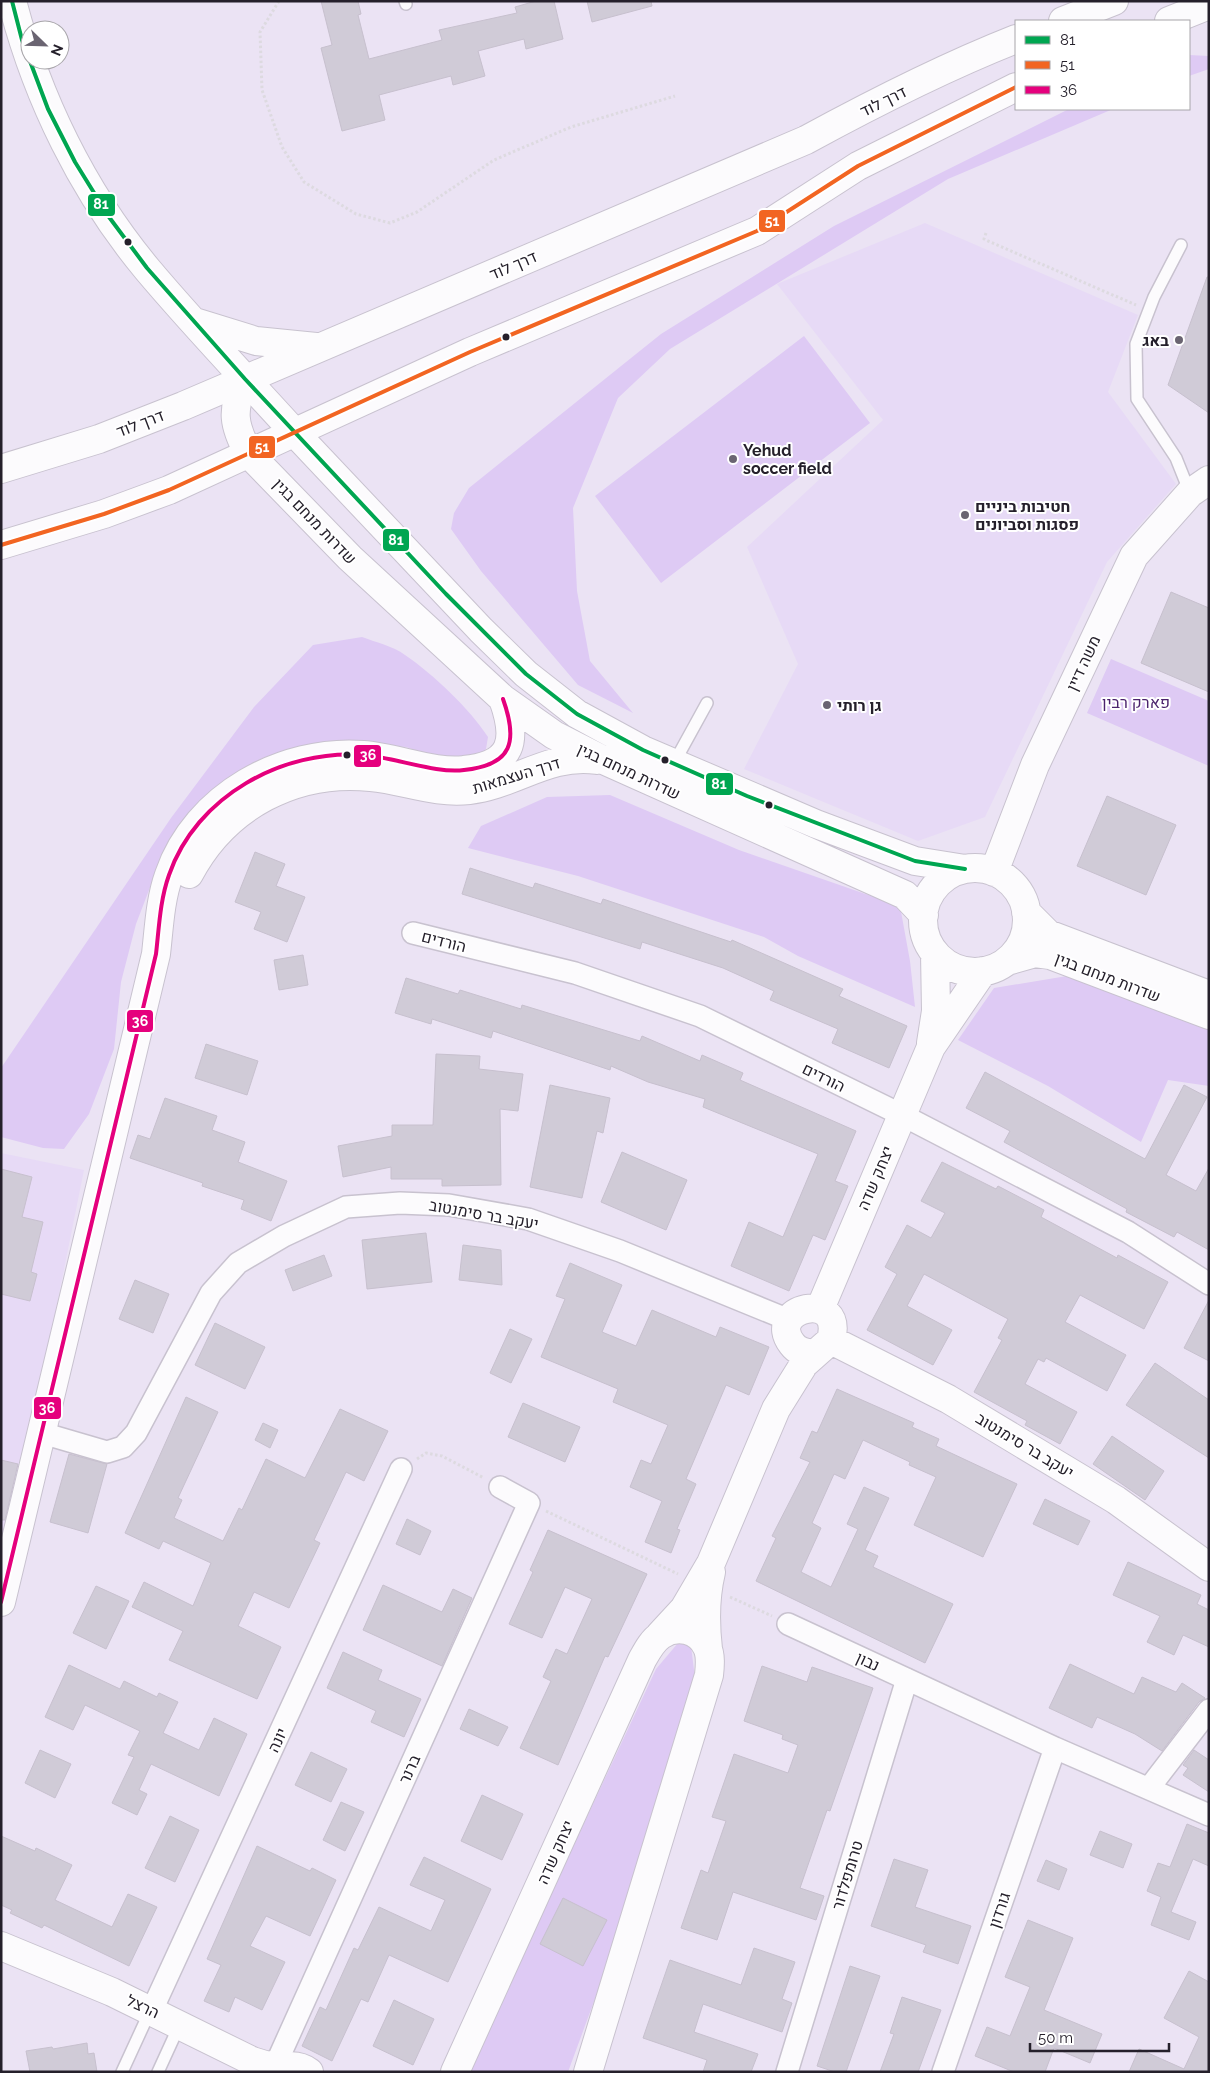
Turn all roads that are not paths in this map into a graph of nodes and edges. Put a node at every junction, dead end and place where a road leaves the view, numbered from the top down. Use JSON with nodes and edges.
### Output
{"nodes":[{"id":1,"x":12,"y":1,"type":"edge"},
{"id":2,"x":1114,"y":1,"type":"edge"},
{"id":3,"x":1209,"y":5,"type":"edge"},
{"id":4,"x":1065,"y":20,"type":"edge"},
{"id":5,"x":1172,"y":20,"type":"edge"},
{"id":6,"x":1015,"y":39,"type":"edge"},
{"id":7,"x":1015,"y":88,"type":"edge"},
{"id":8,"x":1181,"y":245,"type":"dead end"},
{"id":9,"x":194,"y":322,"type":"junction"},
{"id":10,"x":323,"y":346,"type":"junction"},
{"id":11,"x":246,"y":379,"type":"junction"},
{"id":12,"x":294,"y":432,"type":"junction"},
{"id":13,"x":249,"y":454,"type":"junction"},
{"id":14,"x":1,"y":469,"type":"edge"},
{"id":15,"x":1200,"y":486,"type":"edge"},
{"id":16,"x":1,"y":545,"type":"edge"},
{"id":17,"x":503,"y":699,"type":"junction"},
{"id":18,"x":707,"y":703,"type":"dead end"},
{"id":19,"x":608,"y":762,"type":"junction"},
{"id":20,"x":674,"y":764,"type":"junction"},
{"id":21,"x":965,"y":869,"type":"junction"},
{"id":22,"x":994,"y":872,"type":"junction"},
{"id":23,"x":1026,"y":912,"type":"junction"},
{"id":24,"x":924,"y":915,"type":"junction"},
{"id":25,"x":413,"y":933,"type":"dead end"},
{"id":26,"x":936,"y":953,"type":"junction"},
{"id":27,"x":156,"y":954,"type":"junction"},
{"id":28,"x":995,"y":966,"type":"junction"},
{"id":29,"x":1209,"y":995,"type":"edge"},
{"id":30,"x":1209,"y":1015,"type":"edge"},
{"id":31,"x":931,"y":1047,"type":"junction"},
{"id":32,"x":902,"y":1115,"type":"junction"},
{"id":33,"x":1209,"y":1284,"type":"edge"},
{"id":34,"x":820,"y":1309,"type":"junction"},
{"id":35,"x":788,"y":1328,"type":"junction"},
{"id":36,"x":823,"y":1346,"type":"junction"},
{"id":37,"x":776,"y":1409,"type":"junction"},
{"id":38,"x":42,"y":1433,"type":"junction"},
{"id":39,"x":401,"y":1469,"type":"road end"},
{"id":40,"x":500,"y":1487,"type":"road end"},
{"id":41,"x":1209,"y":1567,"type":"edge"},
{"id":42,"x":704,"y":1585,"type":"junction"},
{"id":43,"x":2,"y":1596,"type":"edge"},
{"id":44,"x":788,"y":1624,"type":"road end"},
{"id":45,"x":660,"y":1635,"type":"junction"},
{"id":46,"x":708,"y":1649,"type":"junction"},
{"id":47,"x":907,"y":1679,"type":"junction"},
{"id":48,"x":1209,"y":1710,"type":"edge"},
{"id":49,"x":1055,"y":1748,"type":"junction"},
{"id":50,"x":1149,"y":1788,"type":"junction"},
{"id":51,"x":1209,"y":1815,"type":"edge"},
{"id":52,"x":1,"y":1946,"type":"edge"},
{"id":53,"x":1,"y":1962,"type":"edge"},
{"id":54,"x":148,"y":2016,"type":"junction"},
{"id":55,"x":174,"y":2037,"type":"junction"},
{"id":56,"x":285,"y":2069,"type":"edge"},
{"id":57,"x":122,"y":2072,"type":"edge"},
{"id":58,"x":158,"y":2072,"type":"edge"},
{"id":59,"x":233,"y":2072,"type":"edge"},
{"id":60,"x":455,"y":2072,"type":"edge"},
{"id":61,"x":588,"y":2072,"type":"edge"},
{"id":62,"x":787,"y":2072,"type":"edge"},
{"id":63,"x":943,"y":2072,"type":"edge"}],
"edges":[{"from":1,"to":9,"type":"street"},
{"from":2,"to":4,"type":"street"},
{"from":3,"to":5,"type":"street"},
{"from":6,"to":10,"type":"street","name":"דרך לוד"},
{"from":7,"to":12,"type":"street"},
{"from":8,"to":15,"type":"lane"},
{"from":9,"to":10,"type":"street"},
{"from":9,"to":11,"type":"street"},
{"from":10,"to":11,"type":"street","name":"דרך לוד"},
{"from":11,"to":12,"type":"street","name":"שדרות מנחם בגין"},
{"from":11,"to":13,"type":"street","name":"שדרות מנחם בגין"},
{"from":11,"to":14,"type":"street","name":"דרך לוד"},
{"from":12,"to":13,"type":"street"},
{"from":12,"to":20,"type":"street","name":"שדרות מנחם בגין"},
{"from":13,"to":16,"type":"street"},
{"from":13,"to":17,"type":"street","name":"שדרות מנחם בגין"},
{"from":15,"to":22,"type":"street","name":"משה דיין"},
{"from":17,"to":19,"type":"street","name":"שדרות מנחם בגין"},
{"from":17,"to":27,"type":"street"},
{"from":18,"to":20,"type":"lane"},
{"from":19,"to":24,"type":"street","name":"שדרות מנחם בגין"},
{"from":19,"to":27,"type":"street","name":"דרך העצמאות"},
{"from":20,"to":21,"type":"street","name":"שדרות מנחם בגין"},
{"from":21,"to":22,"type":"street"},
{"from":21,"to":24,"type":"street"},
{"from":22,"to":23,"type":"street"},
{"from":23,"to":28,"type":"street"},
{"from":23,"to":29,"type":"street","name":"שדרות מנחם בגין"},
{"from":24,"to":26,"type":"street"},
{"from":25,"to":32,"type":"street","name":"הורדים"},
{"from":26,"to":28,"type":"street"},
{"from":26,"to":31,"type":"street","name":"יצחק שדה"},
{"from":27,"to":38,"type":"street"},
{"from":28,"to":30,"type":"street","name":"שדרות מנחם בגין"},
{"from":28,"to":31,"type":"street","name":"יצחק שדה"},
{"from":31,"to":32,"type":"street","name":"יצחק שדה"},
{"from":32,"to":33,"type":"street","name":"הורדים"},
{"from":32,"to":34,"type":"street","name":"יצחק שדה"},
{"from":34,"to":35,"type":"street"},
{"from":34,"to":36,"type":"street"},
{"from":35,"to":36,"type":"street"},
{"from":35,"to":37,"type":"street","name":"יצחק שדה"},
{"from":35,"to":38,"type":"street","name":"יעקב בר סימנטוב"},
{"from":36,"to":37,"type":"street","name":"יצחק שדה"},
{"from":36,"to":41,"type":"street","name":"יעקב בר סימנטוב"},
{"from":37,"to":42,"type":"street","name":"יצחק שדה"},
{"from":38,"to":43,"type":"street"},
{"from":39,"to":54,"type":"street","name":"יונה"},
{"from":40,"to":56,"type":"street","name":"ברנר"},
{"from":42,"to":45,"type":"street","name":"יצחק שדה"},
{"from":42,"to":46,"type":"street","name":"יצחק שדה"},
{"from":44,"to":47,"type":"street","name":"נבון"},
{"from":45,"to":46,"type":"street"},
{"from":45,"to":60,"type":"street","name":"יצחק שדה"},
{"from":46,"to":61,"type":"street","name":"יצחק שדה"},
{"from":47,"to":49,"type":"street","name":"נבון"},
{"from":47,"to":62,"type":"street","name":"טרומפלדור"},
{"from":48,"to":50,"type":"street"},
{"from":49,"to":50,"type":"street","name":"נבון"},
{"from":49,"to":63,"type":"street","name":"גורדון"},
{"from":50,"to":51,"type":"street","name":"נבון"},
{"from":52,"to":54,"type":"street","name":"הרצל"},
{"from":53,"to":54,"type":"street","name":"הרצל"},
{"from":54,"to":55,"type":"street","name":"הרצל"},
{"from":54,"to":56,"type":"street","name":"הרצל"},
{"from":54,"to":57,"type":"lane"},
{"from":55,"to":58,"type":"lane"},
{"from":55,"to":59,"type":"street","name":"הרצל"}]}
